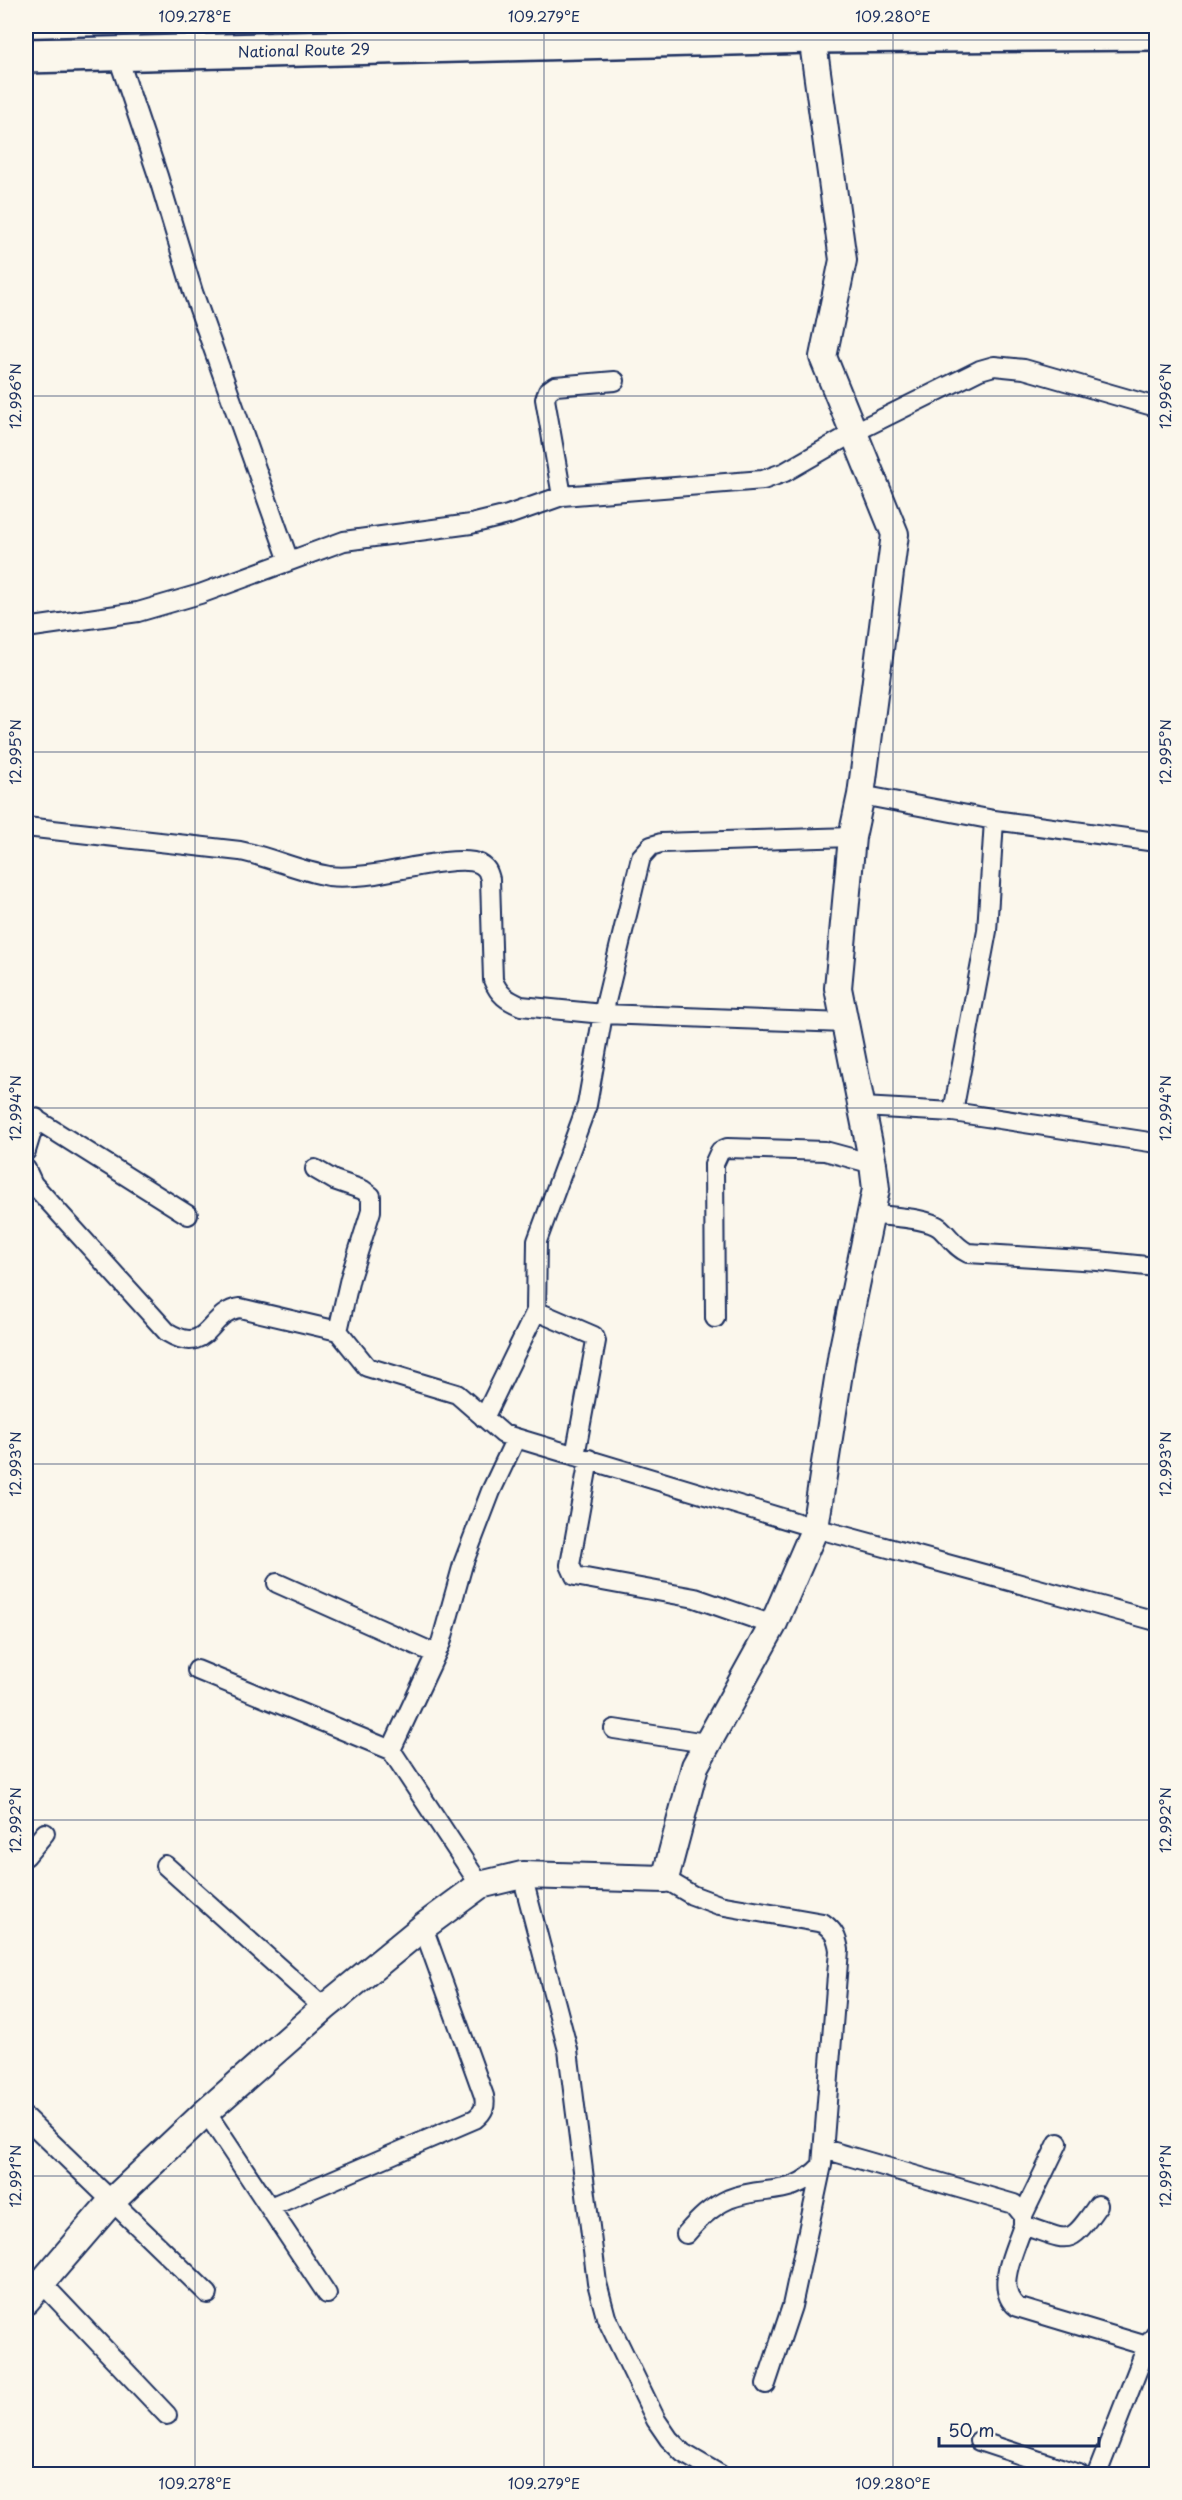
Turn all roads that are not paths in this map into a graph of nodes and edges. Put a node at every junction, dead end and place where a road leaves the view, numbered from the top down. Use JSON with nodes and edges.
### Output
{"nodes":[{"id":1,"x":1156,"y":33,"type":"edge"},
{"id":2,"x":813,"y":36,"type":"junction"},
{"id":3,"x":117,"y":54,"type":"junction"},
{"id":4,"x":26,"y":56,"type":"edge"},
{"id":5,"x":615,"y":381,"type":"dead end"},
{"id":6,"x":1156,"y":407,"type":"edge"},
{"id":7,"x":853,"y":433,"type":"junction"},
{"id":8,"x":562,"y":496,"type":"junction"},
{"id":9,"x":289,"y":561,"type":"junction"},
{"id":10,"x":26,"y":628,"type":"edge"},
{"id":11,"x":861,"y":795,"type":"junction"},
{"id":12,"x":994,"y":820,"type":"junction"},
{"id":13,"x":26,"y":827,"type":"edge"},
{"id":14,"x":852,"y":837,"type":"junction"},
{"id":15,"x":1156,"y":842,"type":"edge"},
{"id":16,"x":603,"y":1014,"type":"junction"},
{"id":17,"x":845,"y":1023,"type":"junction"},
{"id":18,"x":862,"y":1107,"type":"junction"},
{"id":19,"x":953,"y":1112,"type":"junction"},
{"id":20,"x":31,"y":1116,"type":"edge"},
{"id":21,"x":1156,"y":1143,"type":"edge"},
{"id":22,"x":26,"y":1151,"type":"edge"},
{"id":23,"x":873,"y":1164,"type":"junction"},
{"id":24,"x":26,"y":1169,"type":"edge"},
{"id":25,"x":315,"y":1169,"type":"dead end"},
{"id":26,"x":870,"y":1214,"type":"junction"},
{"id":27,"x":188,"y":1215,"type":"dead end"},
{"id":28,"x":1156,"y":1267,"type":"edge"},
{"id":29,"x":536,"y":1311,"type":"junction"},
{"id":30,"x":716,"y":1318,"type":"dead end"},
{"id":31,"x":338,"y":1331,"type":"junction"},
{"id":32,"x":484,"y":1418,"type":"junction"},
{"id":33,"x":516,"y":1438,"type":"junction"},
{"id":34,"x":582,"y":1457,"type":"junction"},
{"id":35,"x":815,"y":1528,"type":"junction"},
{"id":36,"x":277,"y":1583,"type":"dead end"},
{"id":37,"x":1156,"y":1621,"type":"edge"},
{"id":38,"x":773,"y":1625,"type":"junction"},
{"id":39,"x":436,"y":1654,"type":"junction"},
{"id":40,"x":197,"y":1670,"type":"dead end"},
{"id":41,"x":614,"y":1729,"type":"dead end"},
{"id":42,"x":706,"y":1743,"type":"junction"},
{"id":43,"x":391,"y":1750,"type":"junction"},
{"id":44,"x":45,"y":1833,"type":"dead end"},
{"id":45,"x":26,"y":1856,"type":"edge"},
{"id":46,"x":165,"y":1865,"type":"dead end"},
{"id":47,"x":522,"y":1875,"type":"junction"},
{"id":48,"x":665,"y":1879,"type":"junction"},
{"id":49,"x":480,"y":1885,"type":"junction"},
{"id":50,"x":423,"y":1927,"type":"junction"},
{"id":51,"x":324,"y":2008,"type":"junction"},
{"id":52,"x":206,"y":2112,"type":"junction"},
{"id":53,"x":26,"y":2118,"type":"edge"},
{"id":54,"x":1058,"y":2143,"type":"dead end"},
{"id":55,"x":823,"y":2157,"type":"junction"},
{"id":56,"x":111,"y":2202,"type":"junction"},
{"id":57,"x":1098,"y":2205,"type":"dead end"},
{"id":58,"x":270,"y":2208,"type":"junction"},
{"id":59,"x":1023,"y":2220,"type":"junction"},
{"id":60,"x":686,"y":2234,"type":"dead end"},
{"id":61,"x":33,"y":2292,"type":"edge"},
{"id":62,"x":208,"y":2294,"type":"dead end"},
{"id":63,"x":327,"y":2294,"type":"dead end"},
{"id":64,"x":1152,"y":2340,"type":"edge"},
{"id":65,"x":766,"y":2384,"type":"dead end"},
{"id":66,"x":167,"y":2415,"type":"dead end"},
{"id":67,"x":979,"y":2441,"type":"dead end"},
{"id":68,"x":719,"y":2475,"type":"edge"},
{"id":69,"x":1079,"y":2475,"type":"edge"},
{"id":70,"x":1097,"y":2475,"type":"edge"}],
"edges":[{"from":1,"to":2,"type":"highway","name":"National Route 29"},
{"from":2,"to":3,"type":"highway","name":"National Route 29"},
{"from":2,"to":7,"type":"street"},
{"from":3,"to":4,"type":"highway","name":"National Route 29"},
{"from":3,"to":9,"type":"street"},
{"from":5,"to":8,"type":"street"},
{"from":6,"to":7,"type":"street"},
{"from":7,"to":8,"type":"street"},
{"from":7,"to":11,"type":"street"},
{"from":8,"to":9,"type":"street"},
{"from":9,"to":10,"type":"street"},
{"from":11,"to":12,"type":"street"},
{"from":11,"to":14,"type":"street"},
{"from":12,"to":15,"type":"street"},
{"from":12,"to":19,"type":"street"},
{"from":13,"to":16,"type":"street"},
{"from":14,"to":16,"type":"street"},
{"from":14,"to":17,"type":"street"},
{"from":16,"to":17,"type":"street"},
{"from":16,"to":29,"type":"street"},
{"from":17,"to":18,"type":"street"},
{"from":18,"to":19,"type":"street"},
{"from":18,"to":23,"type":"street"},
{"from":19,"to":21,"type":"street"},
{"from":20,"to":22,"type":"street"},
{"from":20,"to":27,"type":"street"},
{"from":23,"to":26,"type":"street"},
{"from":23,"to":30,"type":"street"},
{"from":24,"to":31,"type":"street"},
{"from":25,"to":31,"type":"street"},
{"from":26,"to":28,"type":"street"},
{"from":26,"to":35,"type":"street"},
{"from":29,"to":32,"type":"street"},
{"from":29,"to":34,"type":"street"},
{"from":31,"to":32,"type":"street"},
{"from":32,"to":33,"type":"street"},
{"from":33,"to":34,"type":"street"},
{"from":33,"to":39,"type":"street"},
{"from":34,"to":35,"type":"street"},
{"from":34,"to":38,"type":"street"},
{"from":35,"to":37,"type":"street"},
{"from":35,"to":38,"type":"street"},
{"from":36,"to":39,"type":"street"},
{"from":38,"to":42,"type":"street"},
{"from":39,"to":43,"type":"street"},
{"from":40,"to":43,"type":"street"},
{"from":41,"to":42,"type":"street"},
{"from":42,"to":48,"type":"street"},
{"from":43,"to":49,"type":"street"},
{"from":44,"to":45,"type":"street"},
{"from":46,"to":51,"type":"street"},
{"from":47,"to":48,"type":"street"},
{"from":47,"to":49,"type":"street"},
{"from":47,"to":68,"type":"street"},
{"from":48,"to":55,"type":"street"},
{"from":49,"to":50,"type":"street"},
{"from":50,"to":51,"type":"street"},
{"from":50,"to":58,"type":"street"},
{"from":51,"to":52,"type":"street"},
{"from":52,"to":56,"type":"street"},
{"from":52,"to":58,"type":"street"},
{"from":53,"to":56,"type":"street"},
{"from":54,"to":59,"type":"street"},
{"from":55,"to":59,"type":"street"},
{"from":55,"to":60,"type":"street"},
{"from":55,"to":65,"type":"street"},
{"from":56,"to":61,"type":"street"},
{"from":56,"to":62,"type":"street"},
{"from":57,"to":59,"type":"street"},
{"from":58,"to":63,"type":"street"},
{"from":59,"to":64,"type":"street"},
{"from":61,"to":66,"type":"street"},
{"from":64,"to":70,"type":"street"},
{"from":67,"to":69,"type":"street"}]}
